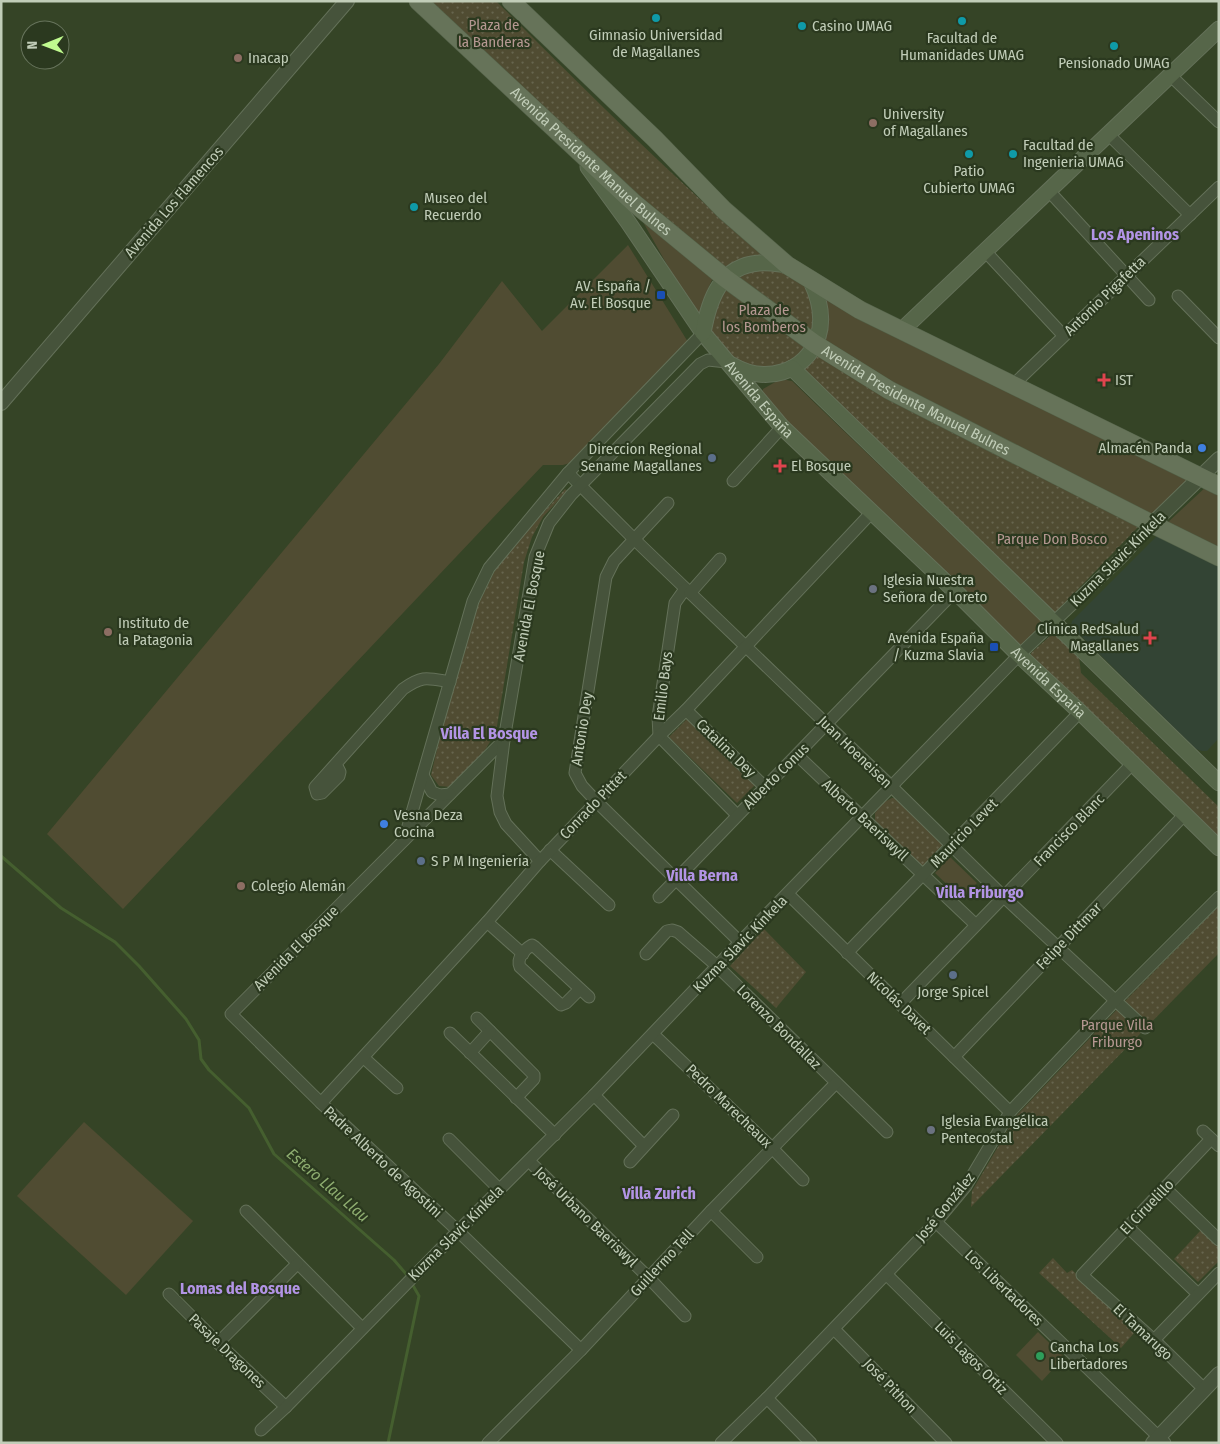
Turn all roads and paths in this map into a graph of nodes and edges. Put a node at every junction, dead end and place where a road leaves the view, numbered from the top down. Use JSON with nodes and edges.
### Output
{"nodes":[{"id":1,"x":347,"y":1,"type":"edge"},
{"id":2,"x":418,"y":1,"type":"edge"},
{"id":3,"x":511,"y":1,"type":"edge"},
{"id":4,"x":1219,"y":29,"type":"edge"},
{"id":5,"x":1170,"y":75,"type":"junction"},
{"id":6,"x":1219,"y":122,"type":"edge"},
{"id":7,"x":1108,"y":134,"type":"junction"},
{"id":8,"x":574,"y":148,"type":"junction"},
{"id":9,"x":1219,"y":187,"type":"edge"},
{"id":10,"x":1048,"y":191,"type":"junction"},
{"id":11,"x":1190,"y":214,"type":"junction"},
{"id":12,"x":985,"y":252,"type":"junction"},
{"id":13,"x":787,"y":265,"type":"junction"},
{"id":14,"x":1127,"y":275,"type":"junction"},
{"id":15,"x":725,"y":278,"type":"junction"},
{"id":16,"x":811,"y":281,"type":"junction"},
{"id":17,"x":1178,"y":296,"type":"dead end"},
{"id":18,"x":1149,"y":300,"type":"dead end"},
{"id":19,"x":902,"y":330,"type":"junction"},
{"id":20,"x":704,"y":333,"type":"junction"},
{"id":21,"x":1063,"y":335,"type":"junction"},
{"id":22,"x":1219,"y":338,"type":"edge"},
{"id":23,"x":815,"y":344,"type":"junction"},
{"id":24,"x":727,"y":362,"type":"junction"},
{"id":25,"x":792,"y":368,"type":"junction"},
{"id":26,"x":1013,"y":385,"type":"junction"},
{"id":27,"x":1,"y":403,"type":"edge"},
{"id":28,"x":782,"y":427,"type":"junction"},
{"id":29,"x":1219,"y":459,"type":"edge"},
{"id":30,"x":568,"y":473,"type":"junction"},
{"id":31,"x":1200,"y":477,"type":"junction"},
{"id":32,"x":734,"y":480,"type":"dead end"},
{"id":33,"x":581,"y":486,"type":"junction"},
{"id":34,"x":1219,"y":486,"type":"edge"},
{"id":35,"x":668,"y":503,"type":"dead end"},
{"id":36,"x":872,"y":512,"type":"junction"},
{"id":37,"x":1152,"y":524,"type":"junction"},
{"id":38,"x":634,"y":539,"type":"junction"},
{"id":39,"x":1219,"y":557,"type":"edge"},
{"id":40,"x":720,"y":559,"type":"dead end"},
{"id":41,"x":687,"y":591,"type":"junction"},
{"id":42,"x":955,"y":591,"type":"junction"},
{"id":43,"x":1054,"y":623,"type":"junction"},
{"id":44,"x":745,"y":647,"type":"junction"},
{"id":45,"x":1019,"y":655,"type":"junction"},
{"id":46,"x":450,"y":682,"type":"junction"},
{"id":47,"x":686,"y":710,"type":"junction"},
{"id":48,"x":1080,"y":712,"type":"junction"},
{"id":49,"x":826,"y":724,"type":"junction"},
{"id":50,"x":659,"y":736,"type":"junction"},
{"id":51,"x":504,"y":740,"type":"junction"},
{"id":52,"x":797,"y":756,"type":"junction"},
{"id":53,"x":336,"y":764,"type":"dead end"},
{"id":54,"x":1133,"y":764,"type":"junction"},
{"id":55,"x":423,"y":775,"type":"junction"},
{"id":56,"x":1219,"y":783,"type":"edge"},
{"id":57,"x":765,"y":787,"type":"junction"},
{"id":58,"x":892,"y":787,"type":"junction"},
{"id":59,"x":450,"y":794,"type":"junction"},
{"id":60,"x":597,"y":802,"type":"junction"},
{"id":61,"x":737,"y":815,"type":"junction"},
{"id":62,"x":1184,"y":815,"type":"junction"},
{"id":63,"x":862,"y":817,"type":"junction"},
{"id":64,"x":403,"y":841,"type":"junction"},
{"id":65,"x":952,"y":845,"type":"junction"},
{"id":66,"x":1219,"y":848,"type":"edge"},
{"id":67,"x":550,"y":850,"type":"junction"},
{"id":68,"x":540,"y":861,"type":"junction"},
{"id":69,"x":923,"y":874,"type":"junction"},
{"id":70,"x":676,"y":879,"type":"junction"},
{"id":71,"x":788,"y":894,"type":"junction"},
{"id":72,"x":659,"y":897,"type":"dead end"},
{"id":73,"x":1004,"y":897,"type":"junction"},
{"id":74,"x":1219,"y":897,"type":"edge"},
{"id":75,"x":608,"y":905,"type":"dead end"},
{"id":76,"x":487,"y":922,"type":"junction"},
{"id":77,"x":976,"y":926,"type":"junction"},
{"id":78,"x":740,"y":942,"type":"junction"},
{"id":79,"x":1058,"y":948,"type":"junction"},
{"id":80,"x":847,"y":953,"type":"junction"},
{"id":81,"x":523,"y":954,"type":"junction"},
{"id":82,"x":646,"y":954,"type":"dead end"},
{"id":83,"x":717,"y":966,"type":"junction"},
{"id":84,"x":580,"y":988,"type":"junction"},
{"id":85,"x":589,"y":997,"type":"dead end"},
{"id":86,"x":1115,"y":1001,"type":"junction"},
{"id":87,"x":900,"y":1004,"type":"junction"},
{"id":88,"x":231,"y":1014,"type":"joint"},
{"id":89,"x":477,"y":1018,"type":"dead end"},
{"id":90,"x":1144,"y":1028,"type":"dead end"},
{"id":91,"x":490,"y":1031,"type":"junction"},
{"id":92,"x":450,"y":1034,"type":"dead end"},
{"id":93,"x":653,"y":1034,"type":"junction"},
{"id":94,"x":470,"y":1053,"type":"junction"},
{"id":95,"x":954,"y":1057,"type":"junction"},
{"id":96,"x":364,"y":1058,"type":"junction"},
{"id":97,"x":836,"y":1083,"type":"junction"},
{"id":98,"x":397,"y":1088,"type":"dead end"},
{"id":99,"x":594,"y":1095,"type":"junction"},
{"id":100,"x":516,"y":1098,"type":"junction"},
{"id":101,"x":321,"y":1104,"type":"junction"},
{"id":102,"x":1010,"y":1112,"type":"junction"},
{"id":103,"x":673,"y":1115,"type":"dead end"},
{"id":104,"x":887,"y":1132,"type":"dead end"},
{"id":105,"x":555,"y":1135,"type":"junction"},
{"id":106,"x":448,"y":1139,"type":"dead end"},
{"id":107,"x":1211,"y":1139,"type":"edge"},
{"id":108,"x":644,"y":1146,"type":"junction"},
{"id":109,"x":772,"y":1148,"type":"junction"},
{"id":110,"x":528,"y":1161,"type":"junction"},
{"id":111,"x":630,"y":1162,"type":"dead end"},
{"id":112,"x":803,"y":1180,"type":"dead end"},
{"id":113,"x":1165,"y":1188,"type":"junction"},
{"id":114,"x":500,"y":1190,"type":"junction"},
{"id":115,"x":246,"y":1211,"type":"dead end"},
{"id":116,"x":711,"y":1211,"type":"junction"},
{"id":117,"x":936,"y":1222,"type":"junction"},
{"id":118,"x":1128,"y":1226,"type":"junction"},
{"id":119,"x":458,"y":1231,"type":"junction"},
{"id":120,"x":1219,"y":1240,"type":"edge"},
{"id":121,"x":757,"y":1257,"type":"dead end"},
{"id":122,"x":297,"y":1264,"type":"junction"},
{"id":123,"x":1219,"y":1273,"type":"edge"},
{"id":124,"x":886,"y":1274,"type":"junction"},
{"id":125,"x":1082,"y":1275,"type":"joint"},
{"id":126,"x":648,"y":1277,"type":"junction"},
{"id":127,"x":169,"y":1294,"type":"dead end"},
{"id":128,"x":1198,"y":1294,"type":"junction"},
{"id":129,"x":685,"y":1316,"type":"dead end"},
{"id":130,"x":362,"y":1328,"type":"junction"},
{"id":131,"x":834,"y":1329,"type":"junction"},
{"id":132,"x":1154,"y":1340,"type":"junction"},
{"id":133,"x":218,"y":1344,"type":"junction"},
{"id":134,"x":580,"y":1350,"type":"junction"},
{"id":135,"x":1219,"y":1374,"type":"edge"},
{"id":136,"x":1204,"y":1390,"type":"junction"},
{"id":137,"x":767,"y":1398,"type":"junction"},
{"id":138,"x":286,"y":1406,"type":"junction"},
{"id":139,"x":262,"y":1430,"type":"dead end"},
{"id":140,"x":1159,"y":1441,"type":"edge"},
{"id":141,"x":488,"y":1443,"type":"edge"},
{"id":142,"x":721,"y":1443,"type":"edge"},
{"id":143,"x":812,"y":1443,"type":"edge"},
{"id":144,"x":946,"y":1443,"type":"edge"},
{"id":145,"x":1056,"y":1443,"type":"edge"}],
"edges":[{"from":1,"to":27,"type":"street","name":"Avenida Los Flamencos"},
{"from":2,"to":8,"type":"main road","name":"Avenida Presidente Manuel Bulnes"},
{"from":3,"to":13,"type":"main road"},
{"from":4,"to":5,"type":"main road"},
{"from":5,"to":6,"type":"street"},
{"from":5,"to":7,"type":"main road"},
{"from":7,"to":10,"type":"main road"},
{"from":7,"to":11,"type":"street"},
{"from":8,"to":15,"type":"main road","name":"Avenida Presidente Manuel Bulnes"},
{"from":8,"to":20,"type":"main road","name":"Avenida España"},
{"from":9,"to":11,"type":"street","name":"Antonio Pigafetta"},
{"from":10,"to":12,"type":"main road"},
{"from":10,"to":14,"type":"street"},
{"from":11,"to":14,"type":"street","name":"Antonio Pigafetta"},
{"from":12,"to":19,"type":"main road"},
{"from":12,"to":21,"type":"street"},
{"from":13,"to":15,"type":"main road"},
{"from":13,"to":16,"type":"main road"},
{"from":14,"to":18,"type":"street"},
{"from":14,"to":21,"type":"street","name":"Antonio Pigafetta"},
{"from":15,"to":20,"type":"main road"},
{"from":15,"to":23,"type":"main road","name":"Avenida Presidente Manuel Bulnes"},
{"from":16,"to":19,"type":"main road"},
{"from":16,"to":23,"type":"main road"},
{"from":17,"to":22,"type":"street"},
{"from":19,"to":26,"type":"main road"},
{"from":20,"to":24,"type":"main road","name":"Avenida España"},
{"from":20,"to":30,"type":"street","name":"Avenida El Bosque"},
{"from":21,"to":26,"type":"street","name":"Antonio Pigafetta"},
{"from":23,"to":25,"type":"main road"},
{"from":23,"to":37,"type":"main road","name":"Avenida Presidente Manuel Bulnes"},
{"from":24,"to":25,"type":"main road"},
{"from":24,"to":28,"type":"main road","name":"Avenida España"},
{"from":24,"to":33,"type":"street","name":"Avenida El Bosque"},
{"from":25,"to":43,"type":"main road"},
{"from":26,"to":31,"type":"main road"},
{"from":28,"to":32,"type":"street"},
{"from":28,"to":36,"type":"main road","name":"Avenida España"},
{"from":29,"to":31,"type":"street","name":"Kuzma Slavic Kinkela"},
{"from":30,"to":33,"type":"street","name":"Juan Hoeneisen"},
{"from":30,"to":46,"type":"street","name":"Avenida El Bosque"},
{"from":31,"to":34,"type":"main road"},
{"from":31,"to":37,"type":"street","name":"Kuzma Slavic Kinkela"},
{"from":33,"to":38,"type":"street","name":"Juan Hoeneisen"},
{"from":33,"to":51,"type":"street","name":"Avenida El Bosque"},
{"from":35,"to":38,"type":"street","name":"Antonio Dey"},
{"from":36,"to":42,"type":"main road","name":"Avenida España"},
{"from":36,"to":44,"type":"street","name":"Conrado Pittet"},
{"from":37,"to":39,"type":"main road","name":"Avenida Presidente Manuel Bulnes"},
{"from":37,"to":43,"type":"street","name":"Kuzma Slavic Kinkela"},
{"from":38,"to":41,"type":"street","name":"Juan Hoeneisen"},
{"from":38,"to":60,"type":"street","name":"Antonio Dey"},
{"from":40,"to":41,"type":"street","name":"Emilio Bays"},
{"from":41,"to":44,"type":"street","name":"Juan Hoeneisen"},
{"from":41,"to":50,"type":"street","name":"Emilio Bays"},
{"from":42,"to":45,"type":"main road","name":"Avenida España"},
{"from":42,"to":49,"type":"street","name":"Alberto Conus"},
{"from":43,"to":45,"type":"street","name":"Kuzma Slavic Kinkela"},
{"from":43,"to":56,"type":"main road"},
{"from":44,"to":47,"type":"street","name":"Conrado Pittet"},
{"from":44,"to":49,"type":"street","name":"Juan Hoeneisen"},
{"from":45,"to":48,"type":"main road","name":"Avenida España"},
{"from":45,"to":58,"type":"street","name":"Kuzma Slavic Kinkela"},
{"from":46,"to":53,"type":"street"},
{"from":46,"to":55,"type":"street","name":"Avenida El Bosque"},
{"from":47,"to":50,"type":"street","name":"Conrado Pittet"},
{"from":47,"to":57,"type":"street","name":"Catalina Dey"},
{"from":48,"to":54,"type":"main road","name":"Avenida España"},
{"from":48,"to":65,"type":"street","name":"Mauricio Levet"},
{"from":49,"to":52,"type":"street","name":"Alberto Conus"},
{"from":49,"to":58,"type":"street","name":"Juan Hoeneisen"},
{"from":50,"to":60,"type":"street","name":"Conrado Pittet"},
{"from":50,"to":61,"type":"street","name":"Emilio Bays"},
{"from":51,"to":59,"type":"street","name":"Avenida El Bosque"},
{"from":51,"to":68,"type":"street"},
{"from":52,"to":57,"type":"street","name":"Alberto Conus"},
{"from":52,"to":63,"type":"street","name":"Alberto Baeriswyll"},
{"from":54,"to":62,"type":"main road","name":"Avenida España"},
{"from":54,"to":73,"type":"street","name":"Francisco Blanc"},
{"from":55,"to":59,"type":"street"},
{"from":55,"to":64,"type":"street","name":"Avenida El Bosque"},
{"from":57,"to":61,"type":"street","name":"Alberto Conus"},
{"from":58,"to":63,"type":"street","name":"Kuzma Slavic Kinkela"},
{"from":58,"to":65,"type":"street","name":"Juan Hoeneisen"},
{"from":59,"to":64,"type":"street","name":"Avenida El Bosque"},
{"from":60,"to":67,"type":"street","name":"Conrado Pittet"},
{"from":60,"to":70,"type":"street","name":"Antonio Dey"},
{"from":61,"to":70,"type":"street","name":"Alberto Conus"},
{"from":62,"to":66,"type":"main road","name":"Avenida España"},
{"from":62,"to":79,"type":"street","name":"Felipe Dittmar"},
{"from":63,"to":69,"type":"street","name":"Alberto Baeriswyll"},
{"from":63,"to":71,"type":"street","name":"Kuzma Slavic Kinkela"},
{"from":64,"to":88,"type":"street","name":"Avenida El Bosque"},
{"from":65,"to":69,"type":"street","name":"Mauricio Levet"},
{"from":65,"to":73,"type":"street","name":"Juan Hoeneisen"},
{"from":67,"to":68,"type":"street","name":"Conrado Pittet"},
{"from":67,"to":75,"type":"street"},
{"from":68,"to":76,"type":"street","name":"Conrado Pittet"},
{"from":69,"to":77,"type":"street","name":"Alberto Baeriswyll"},
{"from":69,"to":80,"type":"street","name":"Mauricio Levet"},
{"from":70,"to":72,"type":"street","name":"Alberto Conus"},
{"from":70,"to":78,"type":"street","name":"Antonio Dey"},
{"from":71,"to":78,"type":"street","name":"Kuzma Slavic Kinkela"},
{"from":71,"to":80,"type":"street","name":"Nicolás Davet"},
{"from":73,"to":77,"type":"street","name":"Francisco Blanc"},
{"from":73,"to":79,"type":"street","name":"Juan Hoeneisen"},
{"from":74,"to":86,"type":"street","name":"José González"},
{"from":76,"to":81,"type":"street"},
{"from":76,"to":96,"type":"street","name":"Conrado Pittet"},
{"from":77,"to":87,"type":"street","name":"Francisco Blanc"},
{"from":78,"to":83,"type":"street","name":"Kuzma Slavic Kinkela"},
{"from":79,"to":86,"type":"street","name":"Juan Hoeneisen"},
{"from":79,"to":95,"type":"street","name":"Felipe Dittmar"},
{"from":80,"to":87,"type":"street","name":"Nicolás Davet"},
{"from":81,"to":84,"type":"street"},
{"from":81,"to":84,"type":"street"},
{"from":82,"to":83,"type":"street","name":"Lorenzo Bondallaz"},
{"from":83,"to":93,"type":"street","name":"Kuzma Slavic Kinkela"},
{"from":83,"to":97,"type":"street","name":"Lorenzo Bondallaz"},
{"from":84,"to":85,"type":"street"},
{"from":86,"to":90,"type":"street","name":"Juan Hoeneisen"},
{"from":86,"to":102,"type":"street","name":"José González"},
{"from":87,"to":95,"type":"street","name":"Nicolás Davet"},
{"from":88,"to":101,"type":"street","name":"Padre Alberto de Agostini"},
{"from":89,"to":91,"type":"street"},
{"from":91,"to":94,"type":"street"},
{"from":91,"to":100,"type":"street"},
{"from":92,"to":94,"type":"street"},
{"from":93,"to":99,"type":"street","name":"Kuzma Slavic Kinkela"},
{"from":93,"to":109,"type":"street","name":"Pedro Marecheaux"},
{"from":94,"to":100,"type":"street"},
{"from":95,"to":102,"type":"street","name":"Nicolás Davet"},
{"from":96,"to":98,"type":"street"},
{"from":96,"to":101,"type":"street","name":"Conrado Pittet"},
{"from":97,"to":104,"type":"street","name":"Lorenzo Bondallaz"},
{"from":97,"to":109,"type":"street","name":"Guillermo Tell"},
{"from":99,"to":105,"type":"street","name":"Kuzma Slavic Kinkela"},
{"from":99,"to":108,"type":"street"},
{"from":100,"to":105,"type":"street"},
{"from":101,"to":119,"type":"street","name":"Padre Alberto de Agostini"},
{"from":102,"to":117,"type":"street","name":"José González"},
{"from":103,"to":108,"type":"street"},
{"from":105,"to":110,"type":"street","name":"Kuzma Slavic Kinkela"},
{"from":106,"to":114,"type":"street"},
{"from":107,"to":113,"type":"street","name":"El Ciruelillo"},
{"from":108,"to":111,"type":"street"},
{"from":109,"to":112,"type":"street","name":"Pedro Marecheaux"},
{"from":109,"to":116,"type":"street","name":"Guillermo Tell"},
{"from":110,"to":114,"type":"street","name":"Kuzma Slavic Kinkela"},
{"from":110,"to":126,"type":"street","name":"José Urbano Baeriswyl"},
{"from":113,"to":118,"type":"street","name":"El Ciruelillo"},
{"from":113,"to":120,"type":"street"},
{"from":114,"to":119,"type":"street","name":"Kuzma Slavic Kinkela"},
{"from":115,"to":122,"type":"street"},
{"from":116,"to":121,"type":"street"},
{"from":116,"to":126,"type":"street","name":"Guillermo Tell"},
{"from":117,"to":124,"type":"street","name":"José González"},
{"from":117,"to":140,"type":"street","name":"Los Libertadores"},
{"from":118,"to":125,"type":"street","name":"El Ciruelillo"},
{"from":118,"to":128,"type":"street"},
{"from":119,"to":130,"type":"street","name":"Kuzma Slavic Kinkela"},
{"from":119,"to":134,"type":"street","name":"Padre Alberto de Agostini"},
{"from":122,"to":130,"type":"street"},
{"from":122,"to":133,"type":"street"},
{"from":123,"to":128,"type":"street"},
{"from":124,"to":131,"type":"street","name":"José González"},
{"from":124,"to":145,"type":"street","name":"Luis Lagos Ortiz"},
{"from":125,"to":132,"type":"street","name":"El Tamarugo"},
{"from":126,"to":129,"type":"street","name":"José Urbano Baeriswyl"},
{"from":126,"to":134,"type":"street","name":"Guillermo Tell"},
{"from":127,"to":133,"type":"street","name":"Pasaje Dragones"},
{"from":128,"to":132,"type":"street"},
{"from":130,"to":138,"type":"street","name":"Kuzma Slavic Kinkela"},
{"from":131,"to":137,"type":"street","name":"José González"},
{"from":131,"to":144,"type":"street","name":"José Pithon"},
{"from":132,"to":136,"type":"street","name":"El Tamarugo"},
{"from":133,"to":138,"type":"street","name":"Pasaje Dragones"},
{"from":134,"to":141,"type":"street","name":"Guillermo Tell"},
{"from":135,"to":136,"type":"street"},
{"from":136,"to":140,"type":"street"},
{"from":137,"to":142,"type":"street","name":"José González"},
{"from":137,"to":143,"type":"street"},
{"from":138,"to":139,"type":"street","name":"Kuzma Slavic Kinkela"}]}
